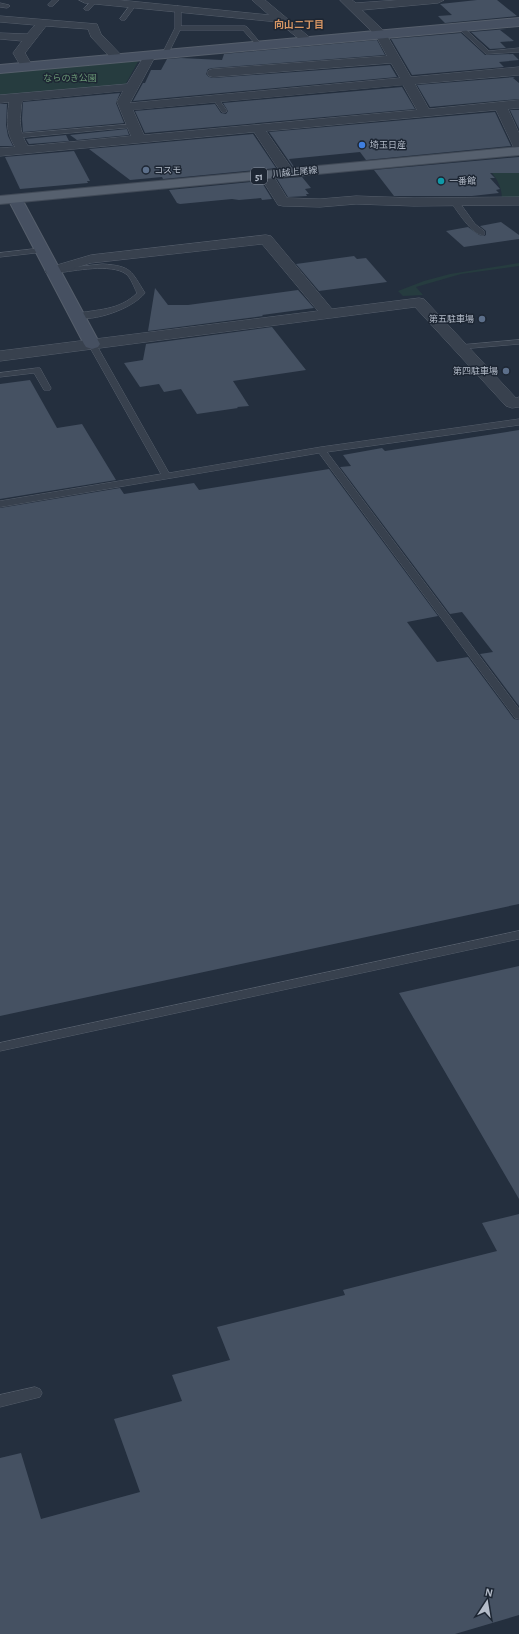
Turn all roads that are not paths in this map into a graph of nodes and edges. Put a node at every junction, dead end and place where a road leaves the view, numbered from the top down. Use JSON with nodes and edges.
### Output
{"nodes":[{"id":1,"x":56,"y":0,"type":"edge"},
{"id":2,"x":258,"y":0,"type":"edge"},
{"id":3,"x":438,"y":0,"type":"edge"},
{"id":4,"x":96,"y":3,"type":"edge"},
{"id":5,"x":350,"y":4,"type":"edge"},
{"id":6,"x":51,"y":5,"type":"dead end"},
{"id":7,"x":133,"y":5,"type":"junction"},
{"id":8,"x":178,"y":8,"type":"junction"},
{"id":9,"x":0,"y":19,"type":"edge"},
{"id":10,"x":123,"y":19,"type":"dead end"},
{"id":11,"x":280,"y":19,"type":"junction"},
{"id":12,"x":42,"y":22,"type":"junction"},
{"id":13,"x":519,"y":22,"type":"edge"},
{"id":14,"x":460,"y":27,"type":"junction"},
{"id":15,"x":178,"y":28,"type":"junction"},
{"id":16,"x":381,"y":34,"type":"junction"},
{"id":17,"x":0,"y":36,"type":"edge"},
{"id":18,"x":30,"y":38,"type":"junction"},
{"id":19,"x":308,"y":41,"type":"junction"},
{"id":20,"x":259,"y":45,"type":"junction"},
{"id":21,"x":219,"y":49,"type":"junction"},
{"id":22,"x":519,"y":50,"type":"edge"},
{"id":23,"x":164,"y":54,"type":"junction"},
{"id":24,"x":150,"y":55,"type":"junction"},
{"id":25,"x":118,"y":58,"type":"junction"},
{"id":26,"x":395,"y":59,"type":"junction"},
{"id":27,"x":27,"y":67,"type":"junction"},
{"id":28,"x":0,"y":69,"type":"edge"},
{"id":29,"x":519,"y":71,"type":"edge"},
{"id":30,"x":213,"y":73,"type":"junction"},
{"id":31,"x":409,"y":81,"type":"junction"},
{"id":32,"x":131,"y":87,"type":"junction"},
{"id":33,"x":16,"y":97,"type":"junction"},
{"id":34,"x":0,"y":99,"type":"edge"},
{"id":35,"x":210,"y":99,"type":"junction"},
{"id":36,"x":519,"y":104,"type":"edge"},
{"id":37,"x":500,"y":106,"type":"junction"},
{"id":38,"x":124,"y":107,"type":"junction"},
{"id":39,"x":224,"y":111,"type":"dead end"},
{"id":40,"x":425,"y":113,"type":"junction"},
{"id":41,"x":133,"y":126,"type":"junction"},
{"id":42,"x":258,"y":129,"type":"junction"},
{"id":43,"x":15,"y":136,"type":"junction"},
{"id":44,"x":138,"y":140,"type":"junction"},
{"id":45,"x":519,"y":146,"type":"edge"},
{"id":46,"x":24,"y":150,"type":"junction"},
{"id":47,"x":519,"y":151,"type":"edge"},
{"id":48,"x":0,"y":152,"type":"edge"},
{"id":49,"x":288,"y":173,"type":"junction"},
{"id":50,"x":266,"y":175,"type":"junction"},
{"id":51,"x":7,"y":200,"type":"edge"},
{"id":52,"x":454,"y":201,"type":"junction"},
{"id":53,"x":519,"y":201,"type":"edge"},
{"id":54,"x":481,"y":233,"type":"dead end"},
{"id":55,"x":41,"y":250,"type":"junction"},
{"id":56,"x":0,"y":255,"type":"edge"},
{"id":57,"x":52,"y":271,"type":"junction"},
{"id":58,"x":329,"y":314,"type":"junction"},
{"id":59,"x":77,"y":316,"type":"junction"},
{"id":60,"x":519,"y":342,"type":"edge"},
{"id":61,"x":92,"y":344,"type":"junction"},
{"id":62,"x":461,"y":347,"type":"junction"},
{"id":63,"x":0,"y":356,"type":"edge"},
{"id":64,"x":0,"y":375,"type":"edge"},
{"id":65,"x":47,"y":388,"type":"dead end"},
{"id":66,"x":519,"y":402,"type":"edge"},
{"id":67,"x":519,"y":422,"type":"edge"},
{"id":68,"x":321,"y":450,"type":"junction"},
{"id":69,"x":167,"y":477,"type":"junction"},
{"id":70,"x":0,"y":504,"type":"edge"},
{"id":71,"x":519,"y":716,"type":"edge"},
{"id":72,"x":519,"y":935,"type":"edge"},
{"id":73,"x":0,"y":1047,"type":"edge"},
{"id":74,"x":35,"y":1393,"type":"dead end"},
{"id":75,"x":0,"y":1401,"type":"edge"}],
"edges":[{"from":1,"to":6,"type":"lane"},
{"from":2,"to":11,"type":"street"},
{"from":3,"to":5,"type":"street"},
{"from":4,"to":7,"type":"street"},
{"from":5,"to":16,"type":"street"},
{"from":7,"to":8,"type":"street"},
{"from":7,"to":10,"type":"lane"},
{"from":8,"to":11,"type":"street"},
{"from":8,"to":15,"type":"lane"},
{"from":9,"to":12,"type":"street"},
{"from":11,"to":19,"type":"street"},
{"from":12,"to":18,"type":"street"},
{"from":12,"to":25,"type":"street"},
{"from":13,"to":14,"type":"street"},
{"from":14,"to":16,"type":"street"},
{"from":14,"to":22,"type":"lane"},
{"from":15,"to":20,"type":"lane"},
{"from":15,"to":23,"type":"lane"},
{"from":16,"to":19,"type":"street"},
{"from":16,"to":26,"type":"street"},
{"from":17,"to":18,"type":"street"},
{"from":18,"to":27,"type":"street"},
{"from":19,"to":20,"type":"street"},
{"from":20,"to":21,"type":"street"},
{"from":21,"to":23,"type":"street"},
{"from":21,"to":30,"type":"street"},
{"from":23,"to":24,"type":"street"},
{"from":24,"to":25,"type":"street"},
{"from":24,"to":32,"type":"street"},
{"from":25,"to":27,"type":"street"},
{"from":26,"to":30,"type":"street"},
{"from":26,"to":31,"type":"street"},
{"from":27,"to":28,"type":"street"},
{"from":29,"to":31,"type":"street"},
{"from":30,"to":35,"type":"street"},
{"from":31,"to":35,"type":"street"},
{"from":31,"to":40,"type":"street"},
{"from":32,"to":33,"type":"street"},
{"from":32,"to":38,"type":"street"},
{"from":33,"to":34,"type":"street"},
{"from":33,"to":43,"type":"street"},
{"from":35,"to":38,"type":"street"},
{"from":35,"to":39,"type":"lane"},
{"from":36,"to":37,"type":"street"},
{"from":37,"to":40,"type":"street"},
{"from":37,"to":45,"type":"street"},
{"from":38,"to":41,"type":"street"},
{"from":40,"to":42,"type":"street"},
{"from":41,"to":43,"type":"lane"},
{"from":41,"to":44,"type":"street"},
{"from":42,"to":44,"type":"street"},
{"from":42,"to":49,"type":"street"},
{"from":43,"to":46,"type":"street"},
{"from":44,"to":46,"type":"street"},
{"from":46,"to":48,"type":"street"},
{"from":47,"to":49,"type":"main road","name":"川越上尾線","number":"51"},
{"from":49,"to":50,"type":"main road","name":"川越上尾線","number":"51"},
{"from":50,"to":51,"type":"main road","name":"川越上尾線","number":"51"},
{"from":50,"to":52,"type":"street"},
{"from":51,"to":55,"type":"street"},
{"from":52,"to":53,"type":"street"},
{"from":52,"to":54,"type":"lane"},
{"from":55,"to":56,"type":"lane"},
{"from":55,"to":57,"type":"street"},
{"from":57,"to":58,"type":"street"},
{"from":57,"to":59,"type":"street"},
{"from":57,"to":59,"type":"lane"},
{"from":58,"to":61,"type":"street"},
{"from":58,"to":62,"type":"street"},
{"from":59,"to":61,"type":"street"},
{"from":60,"to":62,"type":"lane"},
{"from":61,"to":63,"type":"street"},
{"from":61,"to":69,"type":"lane"},
{"from":62,"to":66,"type":"street"},
{"from":64,"to":65,"type":"lane"},
{"from":67,"to":68,"type":"lane"},
{"from":68,"to":69,"type":"lane"},
{"from":68,"to":71,"type":"lane"},
{"from":69,"to":70,"type":"lane"},
{"from":72,"to":73,"type":"lane"},
{"from":74,"to":75,"type":"lane"}]}
